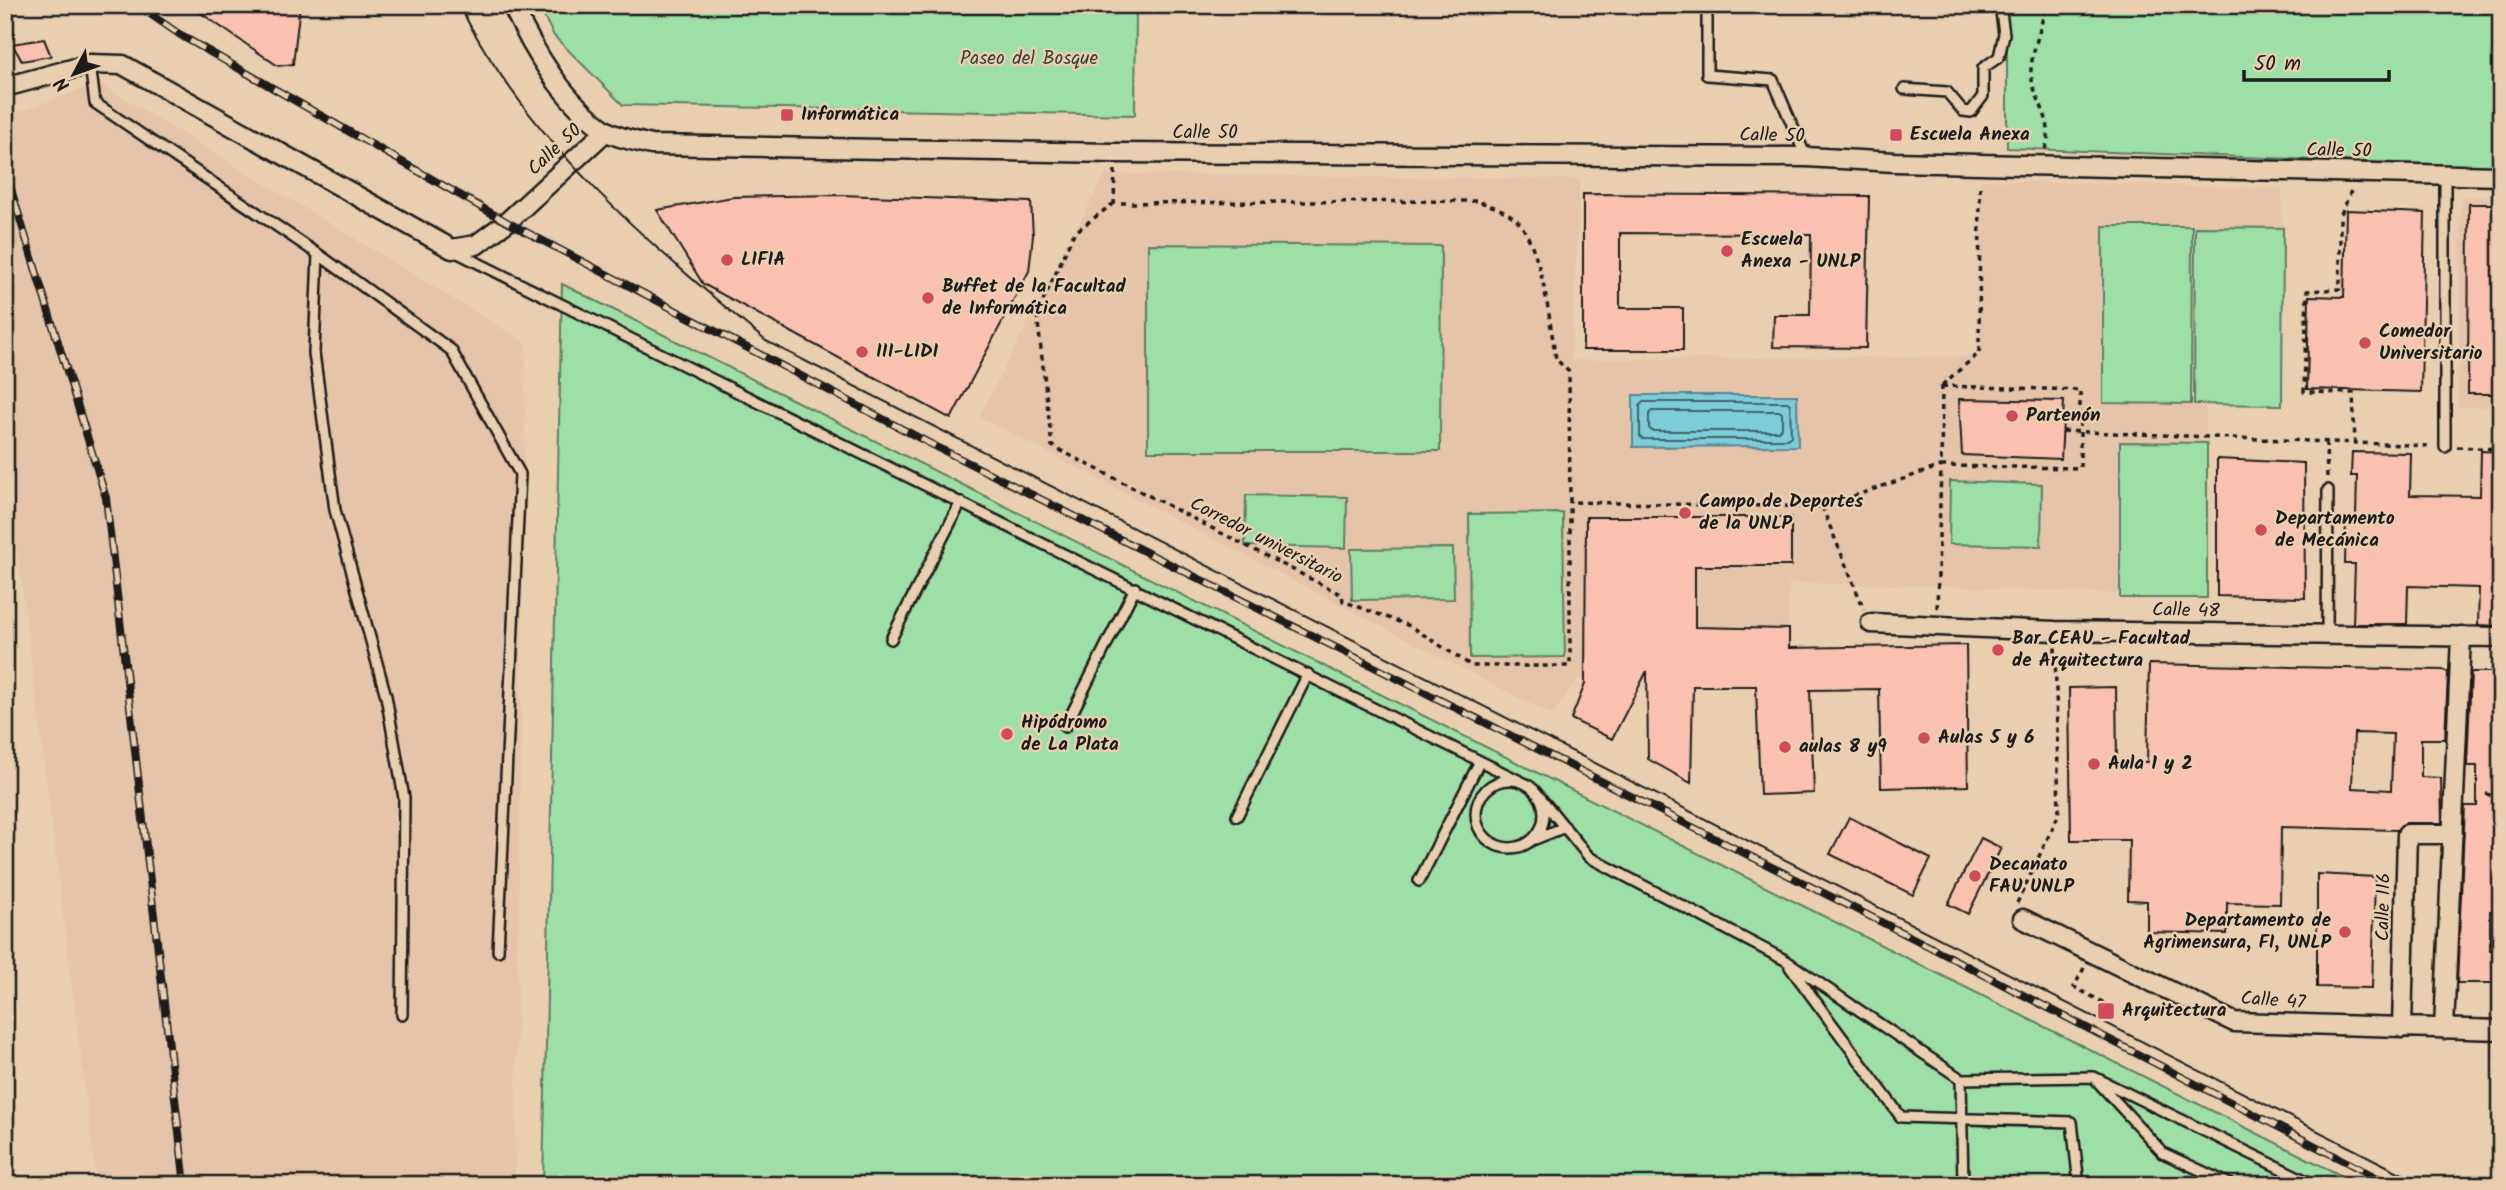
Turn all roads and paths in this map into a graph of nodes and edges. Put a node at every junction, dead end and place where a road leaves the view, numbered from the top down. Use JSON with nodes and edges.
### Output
{"nodes":[{"id":1,"x":512,"y":5,"type":"edge"},
{"id":2,"x":1707,"y":5,"type":"edge"},
{"id":3,"x":2000,"y":5,"type":"edge"},
{"id":4,"x":2045,"y":5,"type":"edge"},
{"id":5,"x":90,"y":64,"type":"junction"},
{"id":6,"x":5,"y":87,"type":"edge"},
{"id":7,"x":1903,"y":89,"type":"dead end"},
{"id":8,"x":606,"y":131,"type":"junction"},
{"id":9,"x":1115,"y":153,"type":"junction"},
{"id":10,"x":1806,"y":157,"type":"junction"},
{"id":11,"x":1980,"y":163,"type":"junction"},
{"id":12,"x":2039,"y":164,"type":"junction"},
{"id":13,"x":2359,"y":173,"type":"junction"},
{"id":14,"x":2445,"y":174,"type":"junction"},
{"id":15,"x":2501,"y":176,"type":"edge"},
{"id":16,"x":1114,"y":203,"type":"junction"},
{"id":17,"x":452,"y":250,"type":"junction"},
{"id":18,"x":318,"y":254,"type":"junction"},
{"id":19,"x":1942,"y":386,"type":"junction"},
{"id":20,"x":2063,"y":431,"type":"dead end"},
{"id":21,"x":2080,"y":432,"type":"junction"},
{"id":22,"x":2326,"y":442,"type":"junction"},
{"id":23,"x":2355,"y":443,"type":"junction"},
{"id":24,"x":2445,"y":447,"type":"junction"},
{"id":25,"x":2501,"y":449,"type":"edge"},
{"id":26,"x":1941,"y":466,"type":"junction"},
{"id":27,"x":2328,"y":489,"type":"joint"},
{"id":28,"x":961,"y":502,"type":"junction"},
{"id":29,"x":1570,"y":502,"type":"junction"},
{"id":30,"x":1822,"y":507,"type":"junction"},
{"id":31,"x":1135,"y":588,"type":"junction"},
{"id":32,"x":1871,"y":623,"type":"joint"},
{"id":33,"x":1937,"y":626,"type":"junction"},
{"id":34,"x":2055,"y":631,"type":"junction"},
{"id":35,"x":2327,"y":634,"type":"junction"},
{"id":36,"x":2460,"y":636,"type":"junction"},
{"id":37,"x":2501,"y":637,"type":"edge"},
{"id":38,"x":891,"y":639,"type":"dead end"},
{"id":39,"x":1308,"y":674,"type":"junction"},
{"id":40,"x":1065,"y":727,"type":"dead end"},
{"id":41,"x":1480,"y":761,"type":"junction"},
{"id":42,"x":1526,"y":784,"type":"junction"},
{"id":43,"x":1535,"y":791,"type":"junction"},
{"id":44,"x":2486,"y":794,"type":"dead end"},
{"id":45,"x":2501,"y":798,"type":"edge"},
{"id":46,"x":1237,"y":816,"type":"dead end"},
{"id":47,"x":1565,"y":827,"type":"junction"},
{"id":48,"x":2453,"y":834,"type":"junction"},
{"id":49,"x":1528,"y":844,"type":"junction"},
{"id":50,"x":1419,"y":881,"type":"dead end"},
{"id":51,"x":2019,"y":913,"type":"joint"},
{"id":52,"x":498,"y":951,"type":"dead end"},
{"id":53,"x":2091,"y":953,"type":"junction"},
{"id":54,"x":1785,"y":960,"type":"junction"},
{"id":55,"x":2106,"y":1011,"type":"dead end"},
{"id":56,"x":402,"y":1015,"type":"dead end"},
{"id":57,"x":2402,"y":1028,"type":"junction"},
{"id":58,"x":2444,"y":1029,"type":"junction"},
{"id":59,"x":2501,"y":1030,"type":"edge"},
{"id":60,"x":2094,"y":1077,"type":"junction"},
{"id":61,"x":1961,"y":1079,"type":"junction"},
{"id":62,"x":1962,"y":1120,"type":"junction"},
{"id":63,"x":2230,"y":1184,"type":"edge"},
{"id":64,"x":1963,"y":1185,"type":"edge"},
{"id":65,"x":2079,"y":1185,"type":"edge"},
{"id":66,"x":2315,"y":1185,"type":"edge"}],
"edges":[{"from":1,"to":8,"type":"street"},
{"from":2,"to":10,"type":"lane"},
{"from":3,"to":7,"type":"lane"},
{"from":4,"to":12,"type":"path"},
{"from":5,"to":6,"type":"street"},
{"from":5,"to":17,"type":"street"},
{"from":5,"to":18,"type":"lane"},
{"from":8,"to":9,"type":"street","name":"Calle 50"},
{"from":8,"to":17,"type":"street","name":"Calle 50"},
{"from":9,"to":10,"type":"street","name":"Calle 50"},
{"from":9,"to":16,"type":"path"},
{"from":10,"to":11,"type":"street","name":"Calle 50"},
{"from":11,"to":12,"type":"street","name":"Calle 50"},
{"from":11,"to":19,"type":"path"},
{"from":12,"to":13,"type":"street","name":"Calle 50"},
{"from":13,"to":14,"type":"street","name":"Calle 50"},
{"from":13,"to":23,"type":"path"},
{"from":14,"to":15,"type":"street","name":"Calle 50"},
{"from":14,"to":24,"type":"lane"},
{"from":16,"to":29,"type":"path","name":"Corredor universitario"},
{"from":16,"to":29,"type":"path","name":"Corredor universitario"},
{"from":17,"to":28,"type":"lane"},
{"from":18,"to":52,"type":"lane"},
{"from":18,"to":56,"type":"lane"},
{"from":19,"to":21,"type":"path"},
{"from":19,"to":26,"type":"path"},
{"from":20,"to":21,"type":"path"},
{"from":21,"to":22,"type":"path"},
{"from":21,"to":26,"type":"path"},
{"from":22,"to":23,"type":"path"},
{"from":22,"to":27,"type":"path"},
{"from":23,"to":24,"type":"path"},
{"from":24,"to":25,"type":"path"},
{"from":26,"to":30,"type":"path"},
{"from":26,"to":33,"type":"path"},
{"from":27,"to":35,"type":"lane"},
{"from":28,"to":31,"type":"lane"},
{"from":28,"to":38,"type":"lane"},
{"from":29,"to":30,"type":"path"},
{"from":30,"to":32,"type":"path"},
{"from":31,"to":39,"type":"lane"},
{"from":31,"to":40,"type":"lane"},
{"from":32,"to":33,"type":"street","name":"Calle 48"},
{"from":33,"to":34,"type":"street","name":"Calle 48"},
{"from":34,"to":35,"type":"street","name":"Calle 48"},
{"from":34,"to":51,"type":"path"},
{"from":35,"to":36,"type":"street","name":"Calle 48"},
{"from":36,"to":37,"type":"street","name":"Calle 48"},
{"from":36,"to":48,"type":"street"},
{"from":39,"to":41,"type":"lane"},
{"from":39,"to":46,"type":"lane"},
{"from":41,"to":42,"type":"lane"},
{"from":41,"to":50,"type":"lane"},
{"from":42,"to":43,"type":"lane"},
{"from":42,"to":49,"type":"lane"},
{"from":43,"to":47,"type":"lane"},
{"from":43,"to":49,"type":"lane"},
{"from":44,"to":45,"type":"path"},
{"from":47,"to":49,"type":"lane"},
{"from":47,"to":54,"type":"lane"},
{"from":48,"to":57,"type":"street","name":"Calle 116"},
{"from":48,"to":58,"type":"street"},
{"from":51,"to":53,"type":"street","name":"Calle 47"},
{"from":53,"to":55,"type":"path"},
{"from":53,"to":57,"type":"street","name":"Calle 47"},
{"from":54,"to":61,"type":"lane"},
{"from":54,"to":62,"type":"lane"},
{"from":57,"to":58,"type":"street","name":"Calle 47"},
{"from":58,"to":59,"type":"street","name":"Calle 47"},
{"from":60,"to":61,"type":"lane"},
{"from":60,"to":63,"type":"lane"},
{"from":60,"to":66,"type":"lane"},
{"from":61,"to":62,"type":"lane"},
{"from":62,"to":64,"type":"lane"},
{"from":62,"to":65,"type":"lane"}]}
